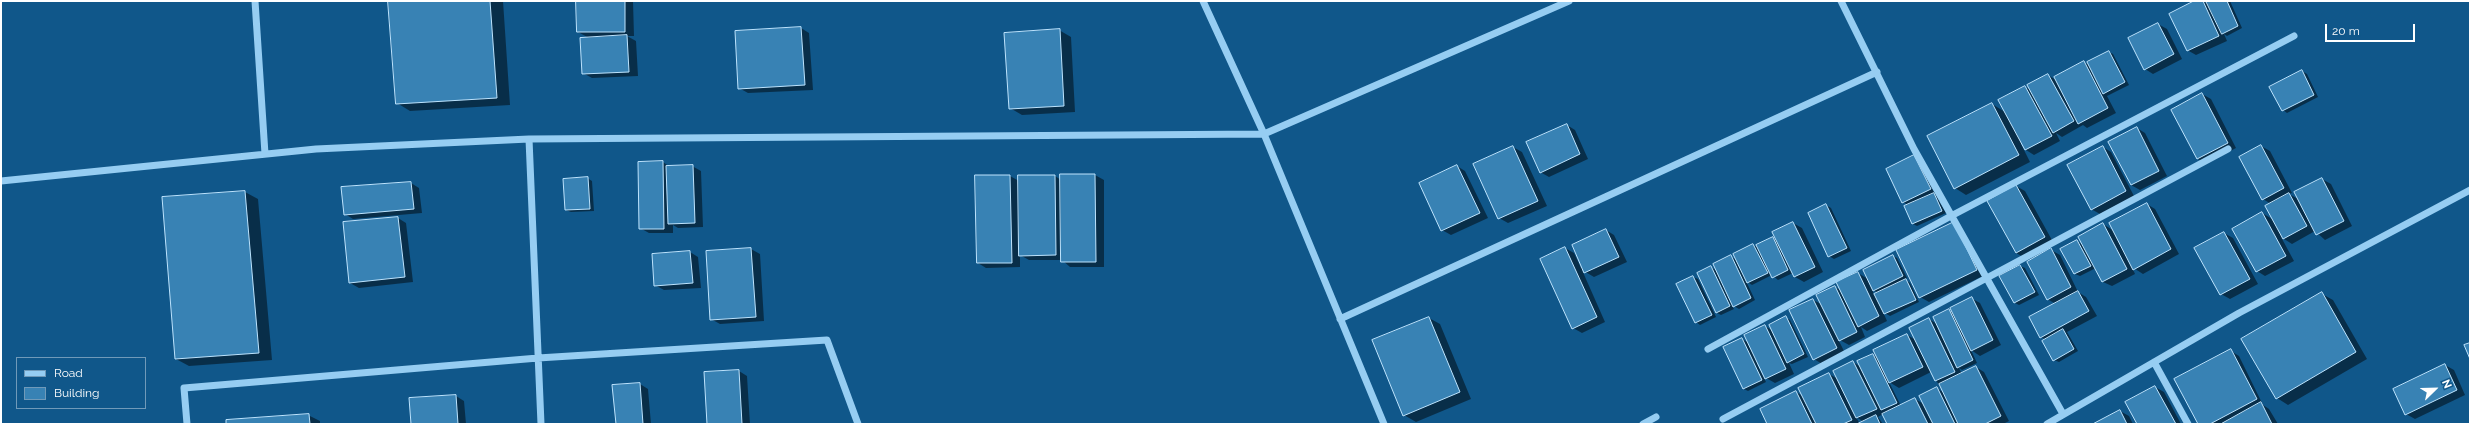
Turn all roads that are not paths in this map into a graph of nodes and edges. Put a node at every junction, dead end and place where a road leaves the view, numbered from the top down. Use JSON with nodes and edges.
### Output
{"nodes":[{"id":1,"x":255,"y":1,"type":"edge"},
{"id":2,"x":1203,"y":1,"type":"edge"},
{"id":3,"x":1570,"y":1,"type":"edge"},
{"id":4,"x":1841,"y":1,"type":"edge"},
{"id":5,"x":2294,"y":36,"type":"dead end"},
{"id":6,"x":1877,"y":72,"type":"junction"},
{"id":7,"x":1264,"y":134,"type":"junction"},
{"id":8,"x":530,"y":139,"type":"junction"},
{"id":9,"x":2228,"y":148,"type":"dead end"},
{"id":10,"x":265,"y":154,"type":"junction"},
{"id":11,"x":1,"y":181,"type":"edge"},
{"id":12,"x":2470,"y":190,"type":"edge"},
{"id":13,"x":1951,"y":216,"type":"junction"},
{"id":14,"x":1986,"y":278,"type":"junction"},
{"id":15,"x":1340,"y":318,"type":"junction"},
{"id":16,"x":1708,"y":349,"type":"dead end"},
{"id":17,"x":538,"y":358,"type":"junction"},
{"id":18,"x":2154,"y":362,"type":"junction"},
{"id":19,"x":2063,"y":414,"type":"junction"},
{"id":20,"x":1656,"y":418,"type":"dead end"},
{"id":21,"x":1723,"y":419,"type":"dead end"},
{"id":22,"x":187,"y":424,"type":"edge"},
{"id":23,"x":541,"y":424,"type":"edge"},
{"id":24,"x":858,"y":424,"type":"edge"},
{"id":25,"x":1376,"y":424,"type":"edge"},
{"id":26,"x":1384,"y":424,"type":"edge"},
{"id":27,"x":1643,"y":424,"type":"edge"},
{"id":28,"x":2047,"y":424,"type":"edge"},
{"id":29,"x":2188,"y":424,"type":"edge"}],
"edges":[{"from":1,"to":10,"type":"street"},
{"from":2,"to":7,"type":"street"},
{"from":3,"to":7,"type":"street"},
{"from":4,"to":6,"type":"street"},
{"from":5,"to":13,"type":"street"},
{"from":6,"to":13,"type":"street"},
{"from":6,"to":15,"type":"street"},
{"from":7,"to":8,"type":"street"},
{"from":7,"to":15,"type":"street"},
{"from":8,"to":10,"type":"street"},
{"from":8,"to":17,"type":"street"},
{"from":9,"to":14,"type":"street"},
{"from":10,"to":11,"type":"street"},
{"from":12,"to":18,"type":"street"},
{"from":13,"to":14,"type":"street"},
{"from":13,"to":16,"type":"street"},
{"from":14,"to":19,"type":"street"},
{"from":14,"to":21,"type":"street"},
{"from":15,"to":26,"type":"street"},
{"from":17,"to":22,"type":"street"},
{"from":17,"to":23,"type":"street"},
{"from":17,"to":24,"type":"street"},
{"from":18,"to":19,"type":"street"},
{"from":18,"to":29,"type":"street"},
{"from":19,"to":28,"type":"street"},
{"from":20,"to":27,"type":"street"},
{"from":25,"to":26,"type":"street"}]}
